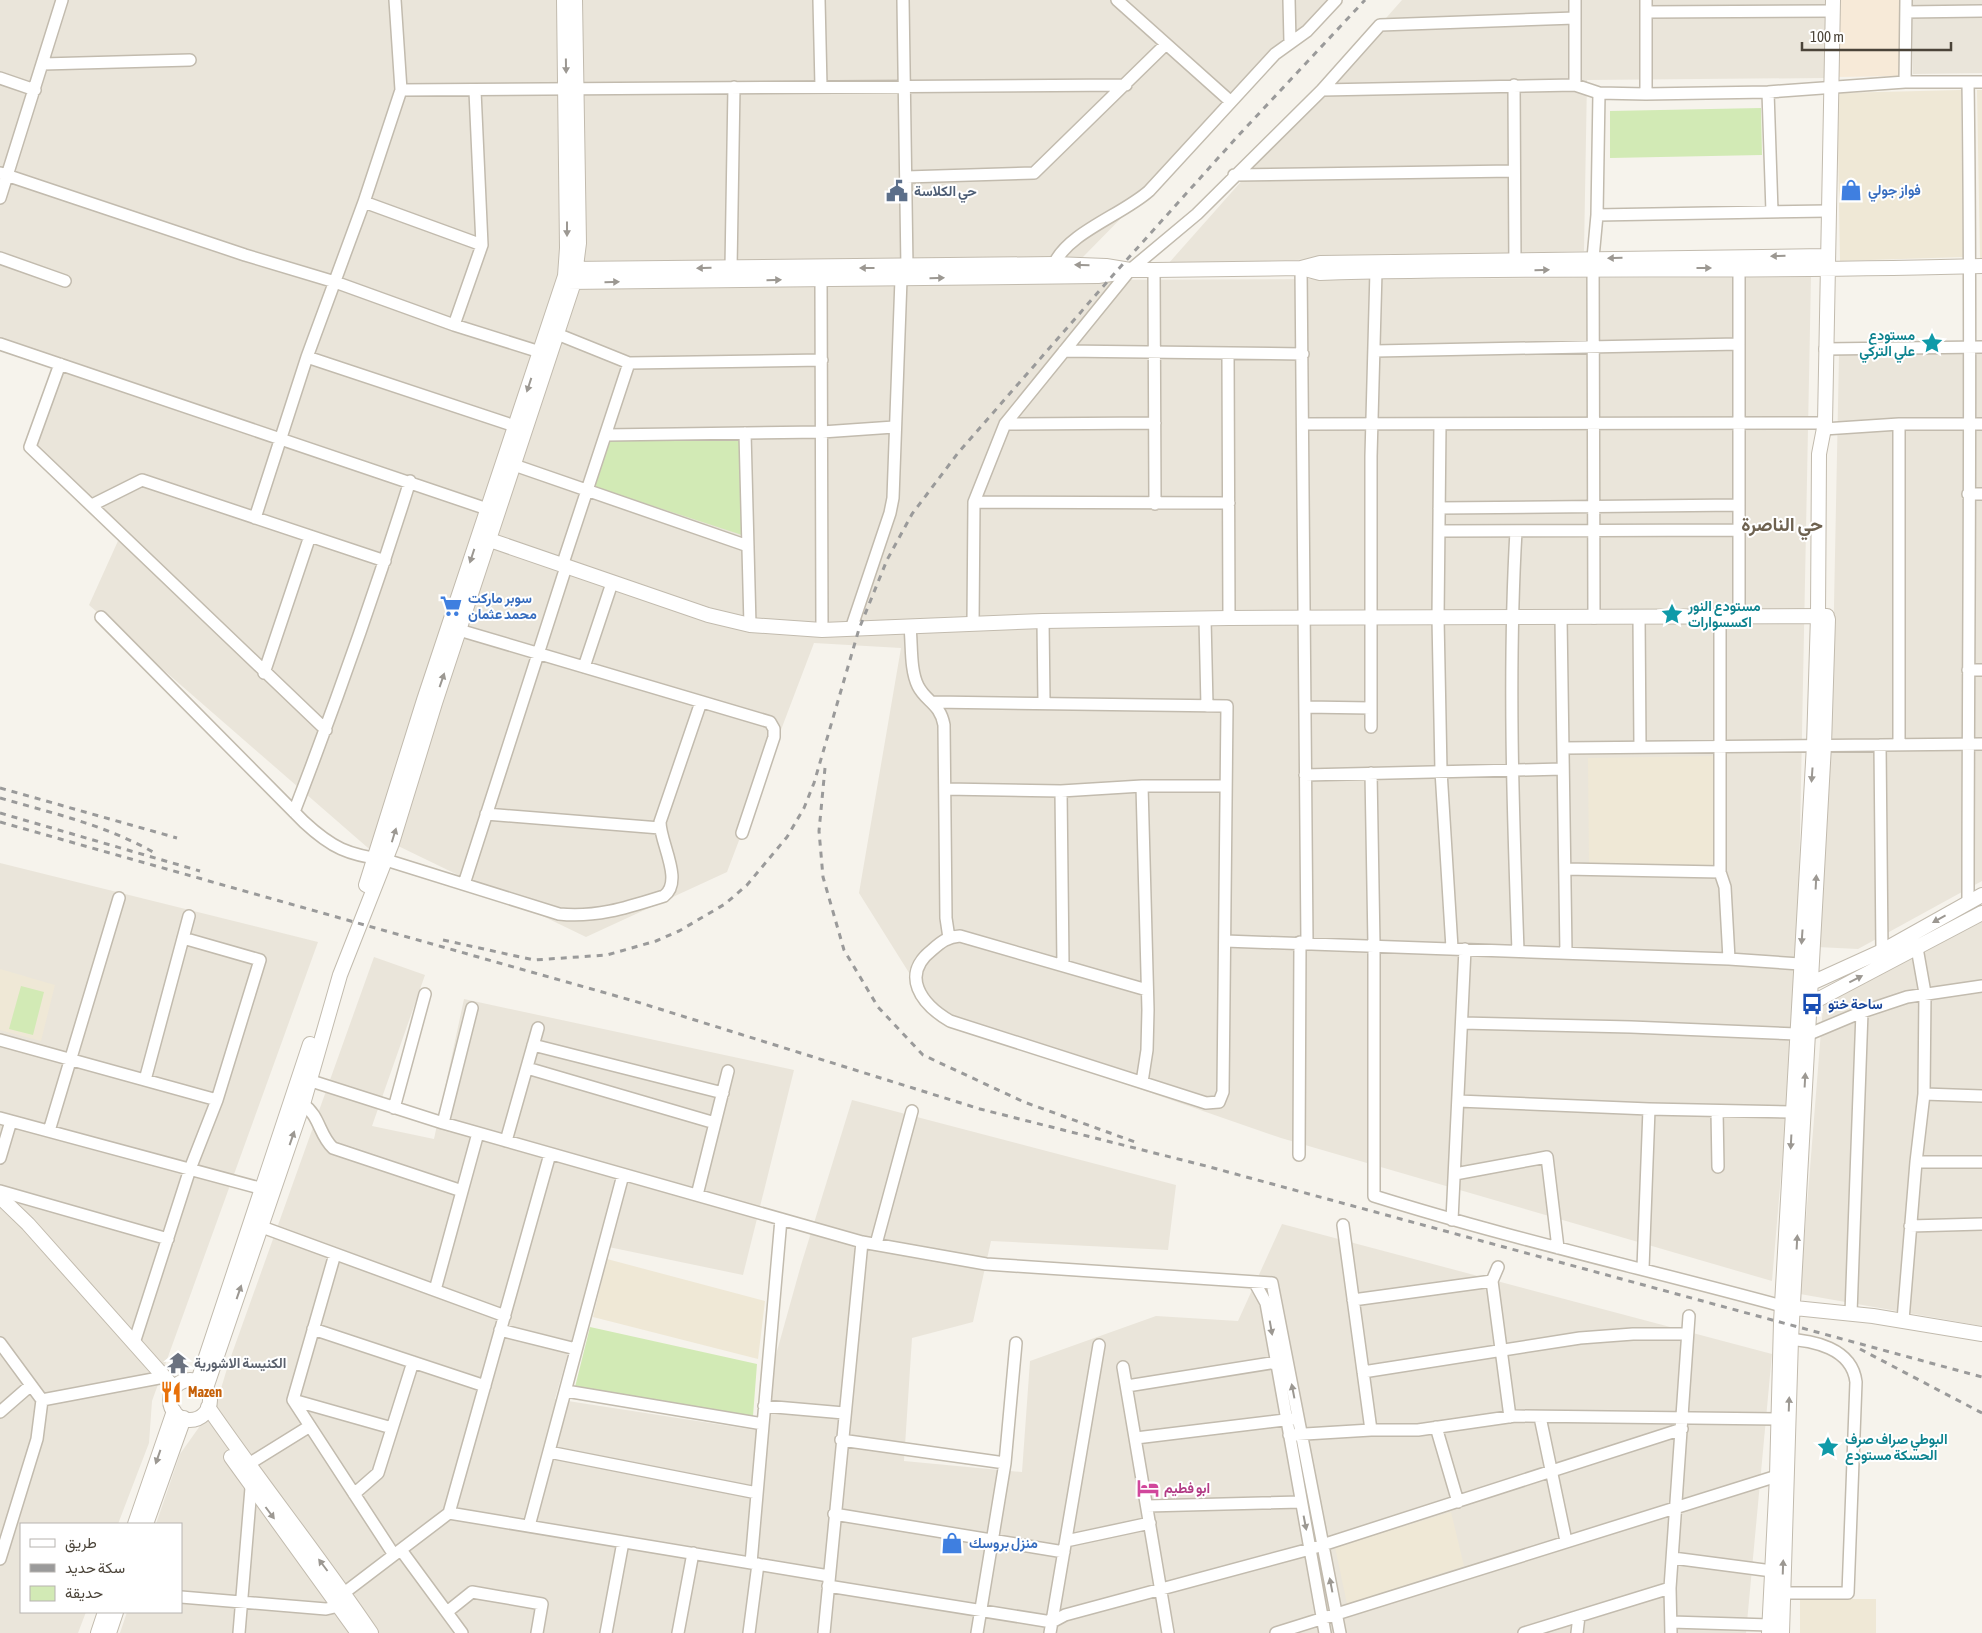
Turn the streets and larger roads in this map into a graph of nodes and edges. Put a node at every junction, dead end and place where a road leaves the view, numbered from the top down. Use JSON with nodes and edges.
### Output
{"nodes":[{"id":1,"x":62,"y":0,"type":"edge"},
{"id":2,"x":395,"y":0,"type":"edge"},
{"id":3,"x":564,"y":0,"type":"edge"},
{"id":4,"x":575,"y":0,"type":"edge"},
{"id":5,"x":819,"y":0,"type":"edge"},
{"id":6,"x":903,"y":0,"type":"edge"},
{"id":7,"x":1116,"y":0,"type":"edge"},
{"id":8,"x":1289,"y":0,"type":"edge"},
{"id":9,"x":1336,"y":0,"type":"edge"},
{"id":10,"x":1575,"y":0,"type":"edge"},
{"id":11,"x":1906,"y":0,"type":"edge"},
{"id":12,"x":1646,"y":6,"type":"edge"},
{"id":13,"x":1833,"y":6,"type":"edge"},
{"id":14,"x":1982,"y":11,"type":"edge"},
{"id":15,"x":1906,"y":12,"type":"junction"},
{"id":16,"x":1575,"y":18,"type":"junction"},
{"id":17,"x":1290,"y":42,"type":"junction"},
{"id":18,"x":1165,"y":44,"type":"junction"},
{"id":19,"x":190,"y":60,"type":"dead end"},
{"id":20,"x":43,"y":64,"type":"junction"},
{"id":21,"x":0,"y":78,"type":"edge"},
{"id":22,"x":1905,"y":82,"type":"junction"},
{"id":23,"x":1982,"y":82,"type":"edge"},
{"id":24,"x":1968,"y":83,"type":"junction"},
{"id":25,"x":904,"y":85,"type":"junction"},
{"id":26,"x":1126,"y":85,"type":"junction"},
{"id":27,"x":1514,"y":85,"type":"junction"},
{"id":28,"x":1575,"y":85,"type":"junction"},
{"id":29,"x":821,"y":86,"type":"junction"},
{"id":30,"x":734,"y":87,"type":"junction"},
{"id":31,"x":1831,"y":87,"type":"junction"},
{"id":32,"x":572,"y":89,"type":"junction"},
{"id":33,"x":35,"y":90,"type":"junction"},
{"id":34,"x":401,"y":90,"type":"junction"},
{"id":35,"x":475,"y":90,"type":"junction"},
{"id":36,"x":1322,"y":90,"type":"junction"},
{"id":37,"x":1768,"y":92,"type":"junction"},
{"id":38,"x":1599,"y":93,"type":"junction"},
{"id":39,"x":1646,"y":94,"type":"junction"},
{"id":40,"x":1230,"y":101,"type":"junction"},
{"id":41,"x":1514,"y":171,"type":"junction"},
{"id":42,"x":4,"y":175,"type":"edge"},
{"id":43,"x":1234,"y":175,"type":"junction"},
{"id":44,"x":906,"y":177,"type":"junction"},
{"id":45,"x":0,"y":198,"type":"edge"},
{"id":46,"x":364,"y":202,"type":"junction"},
{"id":47,"x":1828,"y":211,"type":"junction"},
{"id":48,"x":1772,"y":212,"type":"junction"},
{"id":49,"x":1596,"y":215,"type":"junction"},
{"id":50,"x":482,"y":245,"type":"junction"},
{"id":51,"x":0,"y":258,"type":"edge"},
{"id":52,"x":1826,"y":263,"type":"junction"},
{"id":53,"x":1054,"y":264,"type":"junction"},
{"id":54,"x":1515,"y":264,"type":"junction"},
{"id":55,"x":1593,"y":264,"type":"junction"},
{"id":56,"x":1977,"y":266,"type":"edge"},
{"id":57,"x":731,"y":268,"type":"junction"},
{"id":58,"x":1301,"y":268,"type":"junction"},
{"id":59,"x":1739,"y":268,"type":"junction"},
{"id":60,"x":1130,"y":270,"type":"junction"},
{"id":61,"x":1154,"y":270,"type":"junction"},
{"id":62,"x":1376,"y":271,"type":"junction"},
{"id":63,"x":904,"y":273,"type":"junction"},
{"id":64,"x":570,"y":276,"type":"junction"},
{"id":65,"x":821,"y":280,"type":"junction"},
{"id":66,"x":65,"y":281,"type":"dead end"},
{"id":67,"x":335,"y":282,"type":"junction"},
{"id":68,"x":454,"y":325,"type":"junction"},
{"id":69,"x":557,"y":334,"type":"junction"},
{"id":70,"x":0,"y":344,"type":"edge"},
{"id":71,"x":1739,"y":344,"type":"junction"},
{"id":72,"x":1593,"y":345,"type":"junction"},
{"id":73,"x":1976,"y":347,"type":"edge"},
{"id":74,"x":1825,"y":349,"type":"junction"},
{"id":75,"x":1375,"y":350,"type":"junction"},
{"id":76,"x":540,"y":352,"type":"junction"},
{"id":77,"x":1064,"y":352,"type":"junction"},
{"id":78,"x":1154,"y":352,"type":"junction"},
{"id":79,"x":1228,"y":353,"type":"junction"},
{"id":80,"x":1303,"y":354,"type":"junction"},
{"id":81,"x":307,"y":357,"type":"junction"},
{"id":82,"x":822,"y":360,"type":"junction"},
{"id":83,"x":629,"y":363,"type":"junction"},
{"id":84,"x":60,"y":364,"type":"junction"},
{"id":85,"x":1154,"y":423,"type":"junction"},
{"id":86,"x":1005,"y":424,"type":"junction"},
{"id":87,"x":1304,"y":424,"type":"junction"},
{"id":88,"x":1373,"y":424,"type":"junction"},
{"id":89,"x":1440,"y":424,"type":"junction"},
{"id":90,"x":1594,"y":424,"type":"junction"},
{"id":91,"x":1739,"y":424,"type":"junction"},
{"id":92,"x":1899,"y":424,"type":"junction"},
{"id":93,"x":1976,"y":424,"type":"edge"},
{"id":94,"x":515,"y":426,"type":"junction"},
{"id":95,"x":1824,"y":426,"type":"junction"},
{"id":96,"x":894,"y":427,"type":"junction"},
{"id":97,"x":822,"y":432,"type":"junction"},
{"id":98,"x":745,"y":433,"type":"junction"},
{"id":99,"x":606,"y":435,"type":"junction"},
{"id":100,"x":280,"y":439,"type":"junction"},
{"id":101,"x":514,"y":465,"type":"junction"},
{"id":102,"x":410,"y":481,"type":"junction"},
{"id":103,"x":587,"y":492,"type":"junction"},
{"id":104,"x":1968,"y":494,"type":"junction"},
{"id":105,"x":1982,"y":494,"type":"edge"},
{"id":106,"x":974,"y":502,"type":"junction"},
{"id":107,"x":1229,"y":503,"type":"junction"},
{"id":108,"x":1155,"y":504,"type":"junction"},
{"id":109,"x":92,"y":505,"type":"junction"},
{"id":110,"x":1739,"y":505,"type":"junction"},
{"id":111,"x":1594,"y":507,"type":"junction"},
{"id":112,"x":1439,"y":508,"type":"junction"},
{"id":113,"x":493,"y":510,"type":"junction"},
{"id":114,"x":255,"y":518,"type":"junction"},
{"id":115,"x":1594,"y":530,"type":"junction"},
{"id":116,"x":1739,"y":530,"type":"junction"},
{"id":117,"x":1439,"y":531,"type":"junction"},
{"id":118,"x":1516,"y":531,"type":"junction"},
{"id":119,"x":310,"y":536,"type":"junction"},
{"id":120,"x":484,"y":538,"type":"junction"},
{"id":121,"x":748,"y":546,"type":"junction"},
{"id":122,"x":385,"y":561,"type":"junction"},
{"id":123,"x":564,"y":567,"type":"junction"},
{"id":124,"x":612,"y":583,"type":"junction"},
{"id":125,"x":1720,"y":616,"type":"junction"},
{"id":126,"x":1739,"y":616,"type":"junction"},
{"id":127,"x":1823,"y":616,"type":"junction"},
{"id":128,"x":102,"y":617,"type":"dead end"},
{"id":129,"x":1639,"y":617,"type":"junction"},
{"id":130,"x":1229,"y":618,"type":"junction"},
{"id":131,"x":1304,"y":618,"type":"junction"},
{"id":132,"x":1372,"y":618,"type":"junction"},
{"id":133,"x":1438,"y":618,"type":"junction"},
{"id":134,"x":1511,"y":618,"type":"junction"},
{"id":135,"x":1561,"y":618,"type":"junction"},
{"id":136,"x":1594,"y":618,"type":"junction"},
{"id":137,"x":1205,"y":619,"type":"junction"},
{"id":138,"x":1043,"y":620,"type":"junction"},
{"id":139,"x":973,"y":624,"type":"junction"},
{"id":140,"x":750,"y":625,"type":"junction"},
{"id":141,"x":910,"y":627,"type":"junction"},
{"id":142,"x":851,"y":629,"type":"junction"},
{"id":143,"x":459,"y":630,"type":"junction"},
{"id":144,"x":822,"y":630,"type":"junction"},
{"id":145,"x":538,"y":653,"type":"junction"},
{"id":146,"x":584,"y":667,"type":"junction"},
{"id":147,"x":1968,"y":670,"type":"junction"},
{"id":148,"x":1982,"y":670,"type":"edge"},
{"id":149,"x":264,"y":673,"type":"junction"},
{"id":150,"x":701,"y":702,"type":"junction"},
{"id":151,"x":933,"y":702,"type":"junction"},
{"id":152,"x":1044,"y":702,"type":"junction"},
{"id":153,"x":1206,"y":706,"type":"junction"},
{"id":154,"x":1305,"y":707,"type":"junction"},
{"id":155,"x":1371,"y":708,"type":"junction"},
{"id":156,"x":1371,"y":727,"type":"dead end"},
{"id":157,"x":326,"y":730,"type":"junction"},
{"id":158,"x":1899,"y":744,"type":"junction"},
{"id":159,"x":1968,"y":744,"type":"junction"},
{"id":160,"x":1982,"y":744,"type":"edge"},
{"id":161,"x":1819,"y":745,"type":"junction"},
{"id":162,"x":1880,"y":745,"type":"junction"},
{"id":163,"x":1720,"y":746,"type":"junction"},
{"id":164,"x":1640,"y":747,"type":"junction"},
{"id":165,"x":1563,"y":748,"type":"junction"},
{"id":166,"x":1563,"y":769,"type":"junction"},
{"id":167,"x":1511,"y":770,"type":"junction"},
{"id":168,"x":1441,"y":771,"type":"junction"},
{"id":169,"x":1371,"y":773,"type":"junction"},
{"id":170,"x":1305,"y":775,"type":"junction"},
{"id":171,"x":1142,"y":786,"type":"junction"},
{"id":172,"x":1226,"y":786,"type":"junction"},
{"id":173,"x":945,"y":789,"type":"junction"},
{"id":174,"x":1061,"y":791,"type":"junction"},
{"id":175,"x":294,"y":812,"type":"junction"},
{"id":176,"x":486,"y":814,"type":"junction"},
{"id":177,"x":660,"y":828,"type":"junction"},
{"id":178,"x":742,"y":833,"type":"dead end"},
{"id":179,"x":380,"y":859,"type":"junction"},
{"id":180,"x":1565,"y":869,"type":"junction"},
{"id":181,"x":1720,"y":872,"type":"junction"},
{"id":182,"x":464,"y":884,"type":"junction"},
{"id":183,"x":1982,"y":895,"type":"edge"},
{"id":184,"x":119,"y":898,"type":"dead end"},
{"id":185,"x":1968,"y":903,"type":"junction"},
{"id":186,"x":1982,"y":913,"type":"edge"},
{"id":187,"x":189,"y":916,"type":"dead end"},
{"id":188,"x":183,"y":938,"type":"junction"},
{"id":189,"x":949,"y":938,"type":"junction"},
{"id":190,"x":1225,"y":941,"type":"junction"},
{"id":191,"x":1304,"y":942,"type":"junction"},
{"id":192,"x":1374,"y":945,"type":"junction"},
{"id":193,"x":1452,"y":948,"type":"junction"},
{"id":194,"x":1918,"y":948,"type":"junction"},
{"id":195,"x":1465,"y":949,"type":"junction"},
{"id":196,"x":1518,"y":951,"type":"junction"},
{"id":197,"x":1882,"y":951,"type":"junction"},
{"id":198,"x":1566,"y":953,"type":"junction"},
{"id":199,"x":1729,"y":959,"type":"junction"},
{"id":200,"x":1800,"y":964,"type":"junction"},
{"id":201,"x":1063,"y":965,"type":"junction"},
{"id":202,"x":1805,"y":986,"type":"junction"},
{"id":203,"x":1982,"y":986,"type":"edge"},
{"id":204,"x":1147,"y":990,"type":"junction"},
{"id":205,"x":1925,"y":993,"type":"junction"},
{"id":206,"x":425,"y":994,"type":"dead end"},
{"id":207,"x":1803,"y":1007,"type":"junction"},
{"id":208,"x":472,"y":1008,"type":"dead end"},
{"id":209,"x":1862,"y":1012,"type":"junction"},
{"id":210,"x":1462,"y":1023,"type":"junction"},
{"id":211,"x":538,"y":1028,"type":"dead end"},
{"id":212,"x":1801,"y":1035,"type":"junction"},
{"id":213,"x":0,"y":1040,"type":"edge"},
{"id":214,"x":533,"y":1045,"type":"junction"},
{"id":215,"x":70,"y":1059,"type":"junction"},
{"id":216,"x":527,"y":1068,"type":"junction"},
{"id":217,"x":728,"y":1071,"type":"dead end"},
{"id":218,"x":304,"y":1078,"type":"junction"},
{"id":219,"x":145,"y":1080,"type":"junction"},
{"id":220,"x":1142,"y":1082,"type":"junction"},
{"id":221,"x":723,"y":1094,"type":"junction"},
{"id":222,"x":1924,"y":1094,"type":"junction"},
{"id":223,"x":1982,"y":1096,"type":"edge"},
{"id":224,"x":217,"y":1100,"type":"junction"},
{"id":225,"x":1458,"y":1101,"type":"junction"},
{"id":226,"x":303,"y":1104,"type":"junction"},
{"id":227,"x":394,"y":1108,"type":"junction"},
{"id":228,"x":1649,"y":1110,"type":"junction"},
{"id":229,"x":912,"y":1111,"type":"dead end"},
{"id":230,"x":1717,"y":1111,"type":"junction"},
{"id":231,"x":1792,"y":1112,"type":"junction"},
{"id":232,"x":6,"y":1120,"type":"edge"},
{"id":233,"x":443,"y":1123,"type":"junction"},
{"id":234,"x":715,"y":1123,"type":"junction"},
{"id":235,"x":49,"y":1131,"type":"junction"},
{"id":236,"x":478,"y":1133,"type":"junction"},
{"id":237,"x":506,"y":1141,"type":"junction"},
{"id":238,"x":550,"y":1154,"type":"junction"},
{"id":239,"x":1299,"y":1154,"type":"dead end"},
{"id":240,"x":0,"y":1158,"type":"edge"},
{"id":241,"x":1916,"y":1162,"type":"junction"},
{"id":242,"x":1982,"y":1162,"type":"edge"},
{"id":243,"x":1718,"y":1167,"type":"dead end"},
{"id":244,"x":190,"y":1169,"type":"junction"},
{"id":245,"x":1455,"y":1174,"type":"junction"},
{"id":246,"x":623,"y":1175,"type":"junction"},
{"id":247,"x":263,"y":1189,"type":"junction"},
{"id":248,"x":0,"y":1191,"type":"edge"},
{"id":249,"x":462,"y":1191,"type":"junction"},
{"id":250,"x":697,"y":1195,"type":"junction"},
{"id":251,"x":0,"y":1196,"type":"edge"},
{"id":252,"x":781,"y":1219,"type":"junction"},
{"id":253,"x":1452,"y":1220,"type":"junction"},
{"id":254,"x":1982,"y":1224,"type":"edge"},
{"id":255,"x":1343,"y":1225,"type":"dead end"},
{"id":256,"x":1910,"y":1226,"type":"junction"},
{"id":257,"x":262,"y":1227,"type":"junction"},
{"id":258,"x":168,"y":1239,"type":"junction"},
{"id":259,"x":862,"y":1242,"type":"junction"},
{"id":260,"x":876,"y":1244,"type":"junction"},
{"id":261,"x":1558,"y":1248,"type":"junction"},
{"id":262,"x":335,"y":1254,"type":"junction"},
{"id":263,"x":1498,"y":1267,"type":"dead end"},
{"id":264,"x":1643,"y":1268,"type":"junction"},
{"id":265,"x":1492,"y":1281,"type":"junction"},
{"id":266,"x":1255,"y":1283,"type":"junction"},
{"id":267,"x":435,"y":1290,"type":"junction"},
{"id":268,"x":1353,"y":1300,"type":"junction"},
{"id":269,"x":1787,"y":1307,"type":"junction"},
{"id":270,"x":1850,"y":1313,"type":"junction"},
{"id":271,"x":504,"y":1316,"type":"junction"},
{"id":272,"x":1689,"y":1316,"type":"dead end"},
{"id":273,"x":1903,"y":1320,"type":"junction"},
{"id":274,"x":313,"y":1329,"type":"junction"},
{"id":275,"x":500,"y":1330,"type":"junction"},
{"id":276,"x":1688,"y":1334,"type":"junction"},
{"id":277,"x":1982,"y":1334,"type":"edge"},
{"id":278,"x":1786,"y":1339,"type":"junction"},
{"id":279,"x":0,"y":1342,"type":"edge"},
{"id":280,"x":134,"y":1343,"type":"junction"},
{"id":281,"x":1016,"y":1343,"type":"dead end"},
{"id":282,"x":1099,"y":1345,"type":"dead end"},
{"id":283,"x":576,"y":1349,"type":"junction"},
{"id":284,"x":1500,"y":1350,"type":"junction"},
{"id":285,"x":413,"y":1362,"type":"junction"},
{"id":286,"x":1276,"y":1362,"type":"junction"},
{"id":287,"x":1124,"y":1367,"type":"dead end"},
{"id":288,"x":1363,"y":1372,"type":"junction"},
{"id":289,"x":164,"y":1377,"type":"junction"},
{"id":290,"x":202,"y":1384,"type":"junction"},
{"id":291,"x":31,"y":1385,"type":"junction"},
{"id":292,"x":485,"y":1386,"type":"junction"},
{"id":293,"x":1127,"y":1386,"type":"junction"},
{"id":294,"x":174,"y":1388,"type":"junction"},
{"id":295,"x":566,"y":1391,"type":"junction"},
{"id":296,"x":42,"y":1400,"type":"junction"},
{"id":297,"x":293,"y":1400,"type":"junction"},
{"id":298,"x":764,"y":1406,"type":"junction"},
{"id":299,"x":206,"y":1411,"type":"junction"},
{"id":300,"x":0,"y":1412,"type":"edge"},
{"id":301,"x":844,"y":1413,"type":"junction"},
{"id":302,"x":179,"y":1415,"type":"junction"},
{"id":303,"x":1510,"y":1417,"type":"junction"},
{"id":304,"x":1540,"y":1417,"type":"junction"},
{"id":305,"x":1292,"y":1419,"type":"junction"},
{"id":306,"x":1777,"y":1419,"type":"junction"},
{"id":307,"x":763,"y":1424,"type":"junction"},
{"id":308,"x":1682,"y":1424,"type":"junction"},
{"id":309,"x":310,"y":1426,"type":"junction"},
{"id":310,"x":1436,"y":1427,"type":"junction"},
{"id":311,"x":392,"y":1428,"type":"junction"},
{"id":312,"x":1371,"y":1430,"type":"junction"},
{"id":313,"x":1295,"y":1434,"type":"junction"},
{"id":314,"x":1136,"y":1438,"type":"junction"},
{"id":315,"x":842,"y":1440,"type":"junction"},
{"id":316,"x":549,"y":1452,"type":"junction"},
{"id":317,"x":1005,"y":1463,"type":"junction"},
{"id":318,"x":247,"y":1465,"type":"junction"},
{"id":319,"x":1551,"y":1472,"type":"junction"},
{"id":320,"x":1777,"y":1476,"type":"junction"},
{"id":321,"x":252,"y":1488,"type":"junction"},
{"id":322,"x":756,"y":1493,"type":"junction"},
{"id":323,"x":354,"y":1494,"type":"junction"},
{"id":324,"x":1301,"y":1502,"type":"junction"},
{"id":325,"x":1458,"y":1502,"type":"junction"},
{"id":326,"x":1147,"y":1506,"type":"junction"},
{"id":327,"x":1676,"y":1507,"type":"junction"},
{"id":328,"x":449,"y":1513,"type":"junction"},
{"id":329,"x":834,"y":1514,"type":"junction"},
{"id":330,"x":135,"y":1523,"type":"edge"},
{"id":331,"x":146,"y":1523,"type":"edge"},
{"id":332,"x":1150,"y":1523,"type":"junction"},
{"id":333,"x":529,"y":1526,"type":"junction"},
{"id":334,"x":992,"y":1540,"type":"junction"},
{"id":335,"x":623,"y":1542,"type":"junction"},
{"id":336,"x":1566,"y":1542,"type":"junction"},
{"id":337,"x":1323,"y":1544,"type":"junction"},
{"id":338,"x":1065,"y":1547,"type":"junction"},
{"id":339,"x":1310,"y":1549,"type":"junction"},
{"id":340,"x":398,"y":1552,"type":"junction"},
{"id":341,"x":693,"y":1554,"type":"junction"},
{"id":342,"x":1673,"y":1558,"type":"junction"},
{"id":343,"x":0,"y":1559,"type":"edge"},
{"id":344,"x":754,"y":1564,"type":"junction"},
{"id":345,"x":1772,"y":1571,"type":"junction"},
{"id":346,"x":828,"y":1581,"type":"junction"},
{"id":347,"x":1670,"y":1588,"type":"junction"},
{"id":348,"x":1162,"y":1590,"type":"junction"},
{"id":349,"x":1783,"y":1593,"type":"junction"},
{"id":350,"x":182,"y":1597,"type":"edge"},
{"id":351,"x":342,"y":1599,"type":"junction"},
{"id":352,"x":242,"y":1603,"type":"junction"},
{"id":353,"x":981,"y":1611,"type":"junction"},
{"id":354,"x":446,"y":1612,"type":"junction"},
{"id":355,"x":1336,"y":1612,"type":"junction"},
{"id":356,"x":105,"y":1613,"type":"edge"},
{"id":357,"x":116,"y":1613,"type":"edge"},
{"id":358,"x":1579,"y":1616,"type":"junction"},
{"id":359,"x":1323,"y":1618,"type":"junction"},
{"id":360,"x":1671,"y":1627,"type":"edge"},
{"id":361,"x":1051,"y":1628,"type":"edge"},
{"id":362,"x":1774,"y":1630,"type":"edge"},
{"id":363,"x":98,"y":1633,"type":"edge"},
{"id":364,"x":109,"y":1633,"type":"edge"},
{"id":365,"x":239,"y":1633,"type":"edge"},
{"id":366,"x":358,"y":1633,"type":"edge"},
{"id":367,"x":371,"y":1633,"type":"edge"},
{"id":368,"x":462,"y":1633,"type":"edge"},
{"id":369,"x":537,"y":1633,"type":"edge"},
{"id":370,"x":606,"y":1633,"type":"edge"},
{"id":371,"x":678,"y":1633,"type":"edge"},
{"id":372,"x":749,"y":1633,"type":"edge"},
{"id":373,"x":824,"y":1633,"type":"edge"},
{"id":374,"x":977,"y":1633,"type":"edge"},
{"id":375,"x":1168,"y":1633,"type":"edge"},
{"id":376,"x":1276,"y":1633,"type":"edge"},
{"id":377,"x":1325,"y":1633,"type":"edge"},
{"id":378,"x":1340,"y":1633,"type":"edge"},
{"id":379,"x":1524,"y":1633,"type":"edge"},
{"id":380,"x":1577,"y":1633,"type":"edge"}],
"edges":[{"from":1,"to":20,"type":"street"},
{"from":2,"to":34,"type":"street"},
{"from":3,"to":32,"type":"street","one_way":true},
{"from":4,"to":32,"type":"street"},
{"from":5,"to":29,"type":"street"},
{"from":6,"to":25,"type":"street"},
{"from":7,"to":18,"type":"street"},
{"from":8,"to":17,"type":"street"},
{"from":9,"to":17,"type":"street"},
{"from":10,"to":16,"type":"street"},
{"from":11,"to":15,"type":"street"},
{"from":12,"to":13,"type":"street"},
{"from":12,"to":39,"type":"street"},
{"from":13,"to":31,"type":"street"},
{"from":14,"to":15,"type":"street"},
{"from":15,"to":22,"type":"street"},
{"from":16,"to":28,"type":"street"},
{"from":16,"to":36,"type":"street"},
{"from":17,"to":40,"type":"street"},
{"from":18,"to":26,"type":"street"},
{"from":18,"to":40,"type":"street"},
{"from":19,"to":20,"type":"street"},
{"from":20,"to":33,"type":"street"},
{"from":21,"to":33,"type":"street"},
{"from":22,"to":24,"type":"street"},
{"from":22,"to":31,"type":"street"},
{"from":23,"to":24,"type":"street"},
{"from":24,"to":56,"type":"street"},
{"from":25,"to":26,"type":"street"},
{"from":25,"to":29,"type":"street"},
{"from":25,"to":44,"type":"street"},
{"from":26,"to":44,"type":"street"},
{"from":27,"to":28,"type":"street"},
{"from":27,"to":36,"type":"street"},
{"from":27,"to":41,"type":"street"},
{"from":28,"to":38,"type":"street"},
{"from":29,"to":30,"type":"street"},
{"from":30,"to":32,"type":"street"},
{"from":30,"to":57,"type":"street"},
{"from":31,"to":37,"type":"street"},
{"from":31,"to":47,"type":"street"},
{"from":32,"to":35,"type":"street"},
{"from":32,"to":64,"type":"street"},
{"from":33,"to":42,"type":"street"},
{"from":34,"to":35,"type":"street"},
{"from":34,"to":46,"type":"street"},
{"from":35,"to":50,"type":"street"},
{"from":36,"to":43,"type":"street"},
{"from":37,"to":39,"type":"street"},
{"from":37,"to":48,"type":"street"},
{"from":38,"to":39,"type":"street"},
{"from":38,"to":49,"type":"street"},
{"from":40,"to":53,"type":"street"},
{"from":41,"to":43,"type":"street"},
{"from":41,"to":54,"type":"street"},
{"from":42,"to":45,"type":"street"},
{"from":42,"to":67,"type":"street"},
{"from":43,"to":60,"type":"street"},
{"from":44,"to":63,"type":"street"},
{"from":46,"to":50,"type":"street"},
{"from":46,"to":67,"type":"street"},
{"from":47,"to":48,"type":"street"},
{"from":47,"to":52,"type":"street"},
{"from":48,"to":49,"type":"street"},
{"from":49,"to":55,"type":"street"},
{"from":50,"to":68,"type":"street"},
{"from":51,"to":66,"type":"street"},
{"from":52,"to":55,"type":"street","one_way":true},
{"from":52,"to":56,"type":"street"},
{"from":52,"to":59,"type":"street"},
{"from":52,"to":74,"type":"street"},
{"from":60,"to":53,"type":"street","one_way":true},
{"from":53,"to":63,"type":"street"},
{"from":54,"to":55,"type":"street"},
{"from":54,"to":58,"type":"street"},
{"from":54,"to":62,"type":"street"},
{"from":55,"to":59,"type":"street","one_way":true},
{"from":55,"to":72,"type":"street"},
{"from":56,"to":73,"type":"street"},
{"from":63,"to":57,"type":"street","one_way":true},
{"from":57,"to":64,"type":"street","one_way":true},
{"from":58,"to":61,"type":"street"},
{"from":58,"to":62,"type":"street"},
{"from":58,"to":80,"type":"street"},
{"from":59,"to":71,"type":"street"},
{"from":60,"to":61,"type":"street"},
{"from":63,"to":60,"type":"street","one_way":true},
{"from":60,"to":77,"type":"street"},
{"from":61,"to":78,"type":"street"},
{"from":62,"to":75,"type":"street"},
{"from":63,"to":65,"type":"street"},
{"from":63,"to":96,"type":"street"},
{"from":64,"to":65,"type":"street","one_way":true},
{"from":64,"to":69,"type":"street"},
{"from":64,"to":76,"type":"street"},
{"from":65,"to":82,"type":"street"},
{"from":67,"to":68,"type":"street"},
{"from":67,"to":81,"type":"street"},
{"from":68,"to":76,"type":"street"},
{"from":69,"to":83,"type":"street"},
{"from":69,"to":101,"type":"street"},
{"from":70,"to":84,"type":"street"},
{"from":71,"to":72,"type":"street"},
{"from":71,"to":91,"type":"street"},
{"from":72,"to":75,"type":"street"},
{"from":72,"to":90,"type":"street"},
{"from":73,"to":74,"type":"street"},
{"from":73,"to":93,"type":"street"},
{"from":74,"to":95,"type":"street"},
{"from":75,"to":88,"type":"street"},
{"from":76,"to":94,"type":"street","one_way":true},
{"from":77,"to":78,"type":"street"},
{"from":77,"to":86,"type":"street"},
{"from":78,"to":79,"type":"street"},
{"from":78,"to":85,"type":"street"},
{"from":79,"to":80,"type":"street"},
{"from":79,"to":107,"type":"street"},
{"from":80,"to":87,"type":"street"},
{"from":81,"to":94,"type":"street"},
{"from":81,"to":100,"type":"street"},
{"from":82,"to":83,"type":"street"},
{"from":82,"to":97,"type":"street"},
{"from":83,"to":99,"type":"street"},
{"from":84,"to":100,"type":"street"},
{"from":84,"to":109,"type":"street"},
{"from":85,"to":86,"type":"street"},
{"from":85,"to":108,"type":"street"},
{"from":86,"to":106,"type":"street"},
{"from":87,"to":88,"type":"street"},
{"from":87,"to":131,"type":"street"},
{"from":88,"to":89,"type":"street"},
{"from":88,"to":132,"type":"street"},
{"from":89,"to":90,"type":"street"},
{"from":89,"to":112,"type":"street"},
{"from":90,"to":91,"type":"street"},
{"from":90,"to":111,"type":"street"},
{"from":91,"to":95,"type":"street"},
{"from":91,"to":110,"type":"street"},
{"from":92,"to":93,"type":"street"},
{"from":92,"to":95,"type":"street"},
{"from":92,"to":158,"type":"street"},
{"from":93,"to":104,"type":"street"},
{"from":94,"to":113,"type":"street"},
{"from":95,"to":127,"type":"street"},
{"from":96,"to":97,"type":"street"},
{"from":96,"to":142,"type":"street"},
{"from":97,"to":98,"type":"street"},
{"from":97,"to":144,"type":"street"},
{"from":98,"to":99,"type":"street"},
{"from":98,"to":121,"type":"street"},
{"from":99,"to":103,"type":"street"},
{"from":100,"to":102,"type":"street"},
{"from":100,"to":114,"type":"street"},
{"from":101,"to":103,"type":"street"},
{"from":101,"to":113,"type":"street"},
{"from":102,"to":113,"type":"street"},
{"from":102,"to":122,"type":"street"},
{"from":103,"to":121,"type":"street"},
{"from":103,"to":123,"type":"street"},
{"from":104,"to":105,"type":"street"},
{"from":104,"to":147,"type":"street"},
{"from":106,"to":108,"type":"street"},
{"from":106,"to":139,"type":"street"},
{"from":107,"to":108,"type":"street"},
{"from":107,"to":130,"type":"street"},
{"from":109,"to":114,"type":"street"},
{"from":109,"to":149,"type":"street"},
{"from":110,"to":111,"type":"street"},
{"from":110,"to":116,"type":"street"},
{"from":111,"to":112,"type":"street"},
{"from":111,"to":115,"type":"street"},
{"from":112,"to":117,"type":"street"},
{"from":113,"to":120,"type":"street"},
{"from":114,"to":119,"type":"street"},
{"from":115,"to":116,"type":"street"},
{"from":115,"to":118,"type":"street"},
{"from":115,"to":136,"type":"street"},
{"from":116,"to":126,"type":"street"},
{"from":117,"to":118,"type":"street"},
{"from":117,"to":133,"type":"street"},
{"from":118,"to":134,"type":"street"},
{"from":119,"to":122,"type":"street"},
{"from":119,"to":149,"type":"street"},
{"from":120,"to":123,"type":"street"},
{"from":120,"to":143,"type":"street"},
{"from":120,"to":179,"type":"street","one_way":true},
{"from":121,"to":140,"type":"street"},
{"from":122,"to":157,"type":"street"},
{"from":123,"to":124,"type":"street"},
{"from":123,"to":145,"type":"street"},
{"from":124,"to":140,"type":"street"},
{"from":124,"to":146,"type":"street"},
{"from":125,"to":126,"type":"street"},
{"from":125,"to":129,"type":"street"},
{"from":125,"to":163,"type":"street"},
{"from":126,"to":127,"type":"street"},
{"from":127,"to":161,"type":"street"},
{"from":128,"to":175,"type":"street"},
{"from":129,"to":136,"type":"street"},
{"from":129,"to":164,"type":"street"},
{"from":130,"to":131,"type":"street"},
{"from":130,"to":137,"type":"street"},
{"from":131,"to":132,"type":"street"},
{"from":131,"to":154,"type":"street"},
{"from":132,"to":133,"type":"street"},
{"from":132,"to":155,"type":"street"},
{"from":133,"to":134,"type":"street"},
{"from":133,"to":168,"type":"street"},
{"from":134,"to":135,"type":"street"},
{"from":134,"to":167,"type":"street"},
{"from":135,"to":136,"type":"street"},
{"from":135,"to":165,"type":"street"},
{"from":137,"to":138,"type":"street"},
{"from":137,"to":153,"type":"street"},
{"from":138,"to":139,"type":"street"},
{"from":138,"to":152,"type":"street"},
{"from":139,"to":141,"type":"street"},
{"from":140,"to":144,"type":"street"},
{"from":141,"to":142,"type":"street"},
{"from":141,"to":151,"type":"street"},
{"from":142,"to":144,"type":"street"},
{"from":143,"to":145,"type":"street"},
{"from":179,"to":143,"type":"street","one_way":true},
{"from":145,"to":146,"type":"street"},
{"from":145,"to":176,"type":"street"},
{"from":146,"to":150,"type":"street"},
{"from":147,"to":148,"type":"street"},
{"from":147,"to":159,"type":"street"},
{"from":149,"to":157,"type":"street"},
{"from":150,"to":177,"type":"street"},
{"from":150,"to":178,"type":"street"},
{"from":151,"to":152,"type":"street"},
{"from":151,"to":173,"type":"street"},
{"from":152,"to":153,"type":"street"},
{"from":153,"to":172,"type":"street"},
{"from":154,"to":155,"type":"street"},
{"from":154,"to":170,"type":"street"},
{"from":155,"to":156,"type":"street"},
{"from":157,"to":175,"type":"street"},
{"from":158,"to":159,"type":"street"},
{"from":158,"to":162,"type":"street"},
{"from":159,"to":160,"type":"street"},
{"from":159,"to":185,"type":"street"},
{"from":161,"to":162,"type":"street"},
{"from":161,"to":163,"type":"street"},
{"from":161,"to":200,"type":"street","one_way":true},
{"from":202,"to":161,"type":"street","one_way":true},
{"from":162,"to":197,"type":"street"},
{"from":163,"to":164,"type":"street"},
{"from":163,"to":181,"type":"street"},
{"from":164,"to":165,"type":"street"},
{"from":165,"to":166,"type":"street"},
{"from":166,"to":167,"type":"street"},
{"from":166,"to":180,"type":"street"},
{"from":167,"to":168,"type":"street"},
{"from":167,"to":196,"type":"street"},
{"from":168,"to":169,"type":"street"},
{"from":168,"to":193,"type":"street"},
{"from":169,"to":170,"type":"street"},
{"from":169,"to":192,"type":"street"},
{"from":170,"to":191,"type":"street"},
{"from":171,"to":172,"type":"street"},
{"from":171,"to":174,"type":"street"},
{"from":171,"to":204,"type":"street"},
{"from":172,"to":190,"type":"street"},
{"from":173,"to":174,"type":"street"},
{"from":173,"to":189,"type":"street"},
{"from":174,"to":201,"type":"street"},
{"from":175,"to":179,"type":"street"},
{"from":176,"to":177,"type":"street"},
{"from":176,"to":182,"type":"street"},
{"from":177,"to":182,"type":"street"},
{"from":179,"to":182,"type":"street"},
{"from":179,"to":218,"type":"street"},
{"from":180,"to":181,"type":"street"},
{"from":180,"to":198,"type":"street"},
{"from":181,"to":199,"type":"street"},
{"from":183,"to":185,"type":"street"},
{"from":184,"to":215,"type":"street"},
{"from":185,"to":197,"type":"street","one_way":true},
{"from":186,"to":194,"type":"street"},
{"from":187,"to":188,"type":"street"},
{"from":188,"to":219,"type":"street"},
{"from":188,"to":224,"type":"street"},
{"from":189,"to":201,"type":"street"},
{"from":189,"to":220,"type":"street"},
{"from":190,"to":191,"type":"street"},
{"from":190,"to":220,"type":"street"},
{"from":191,"to":192,"type":"street"},
{"from":191,"to":239,"type":"street"},
{"from":192,"to":193,"type":"street"},
{"from":192,"to":253,"type":"street"},
{"from":193,"to":195,"type":"street"},
{"from":194,"to":205,"type":"street"},
{"from":207,"to":194,"type":"street","one_way":true},
{"from":195,"to":196,"type":"street"},
{"from":195,"to":210,"type":"street"},
{"from":196,"to":198,"type":"street"},
{"from":197,"to":202,"type":"street"},
{"from":198,"to":199,"type":"street"},
{"from":199,"to":200,"type":"street"},
{"from":200,"to":202,"type":"street"},
{"from":201,"to":204,"type":"street"},
{"from":202,"to":207,"type":"street"},
{"from":203,"to":205,"type":"street"},
{"from":204,"to":220,"type":"street"},
{"from":205,"to":209,"type":"street"},
{"from":205,"to":222,"type":"street"},
{"from":206,"to":227,"type":"street"},
{"from":207,"to":212,"type":"street"},
{"from":208,"to":233,"type":"street"},
{"from":209,"to":212,"type":"street"},
{"from":209,"to":270,"type":"street"},
{"from":210,"to":212,"type":"street"},
{"from":210,"to":225,"type":"street"},
{"from":211,"to":214,"type":"street"},
{"from":212,"to":231,"type":"street"},
{"from":269,"to":212,"type":"street","one_way":true},
{"from":213,"to":215,"type":"street"},
{"from":214,"to":216,"type":"street"},
{"from":214,"to":221,"type":"street"},
{"from":215,"to":219,"type":"street"},
{"from":215,"to":235,"type":"street"},
{"from":216,"to":234,"type":"street"},
{"from":216,"to":237,"type":"street"},
{"from":217,"to":221,"type":"street"},
{"from":218,"to":226,"type":"street"},
{"from":218,"to":227,"type":"street"},
{"from":218,"to":247,"type":"street"},
{"from":219,"to":224,"type":"street"},
{"from":221,"to":234,"type":"street"},
{"from":222,"to":223,"type":"street"},
{"from":222,"to":241,"type":"street"},
{"from":224,"to":244,"type":"street"},
{"from":225,"to":228,"type":"street"},
{"from":225,"to":245,"type":"street"},
{"from":226,"to":249,"type":"street"},
{"from":257,"to":226,"type":"street","one_way":true},
{"from":227,"to":233,"type":"street"},
{"from":228,"to":230,"type":"street"},
{"from":228,"to":264,"type":"street"},
{"from":229,"to":260,"type":"street"},
{"from":230,"to":231,"type":"street"},
{"from":230,"to":243,"type":"street"},
{"from":231,"to":269,"type":"street","one_way":true},
{"from":232,"to":235,"type":"street"},
{"from":232,"to":240,"type":"street"},
{"from":233,"to":236,"type":"street"},
{"from":234,"to":250,"type":"street"},
{"from":235,"to":244,"type":"street"},
{"from":236,"to":237,"type":"street"},
{"from":236,"to":249,"type":"street"},
{"from":237,"to":238,"type":"street"},
{"from":238,"to":246,"type":"street"},
{"from":238,"to":271,"type":"street"},
{"from":241,"to":242,"type":"street"},
{"from":241,"to":256,"type":"street"},
{"from":244,"to":247,"type":"street"},
{"from":244,"to":258,"type":"street"},
{"from":245,"to":253,"type":"street"},
{"from":245,"to":261,"type":"street"},
{"from":246,"to":250,"type":"street"},
{"from":246,"to":283,"type":"street"},
{"from":247,"to":290,"type":"street"},
{"from":248,"to":258,"type":"street"},
{"from":249,"to":267,"type":"street"},
{"from":250,"to":252,"type":"street"},
{"from":251,"to":280,"type":"street"},
{"from":252,"to":259,"type":"street"},
{"from":252,"to":298,"type":"street"},
{"from":253,"to":261,"type":"street"},
{"from":254,"to":256,"type":"street"},
{"from":255,"to":268,"type":"street"},
{"from":256,"to":273,"type":"street"},
{"from":257,"to":262,"type":"street"},
{"from":290,"to":257,"type":"street","one_way":true},
{"from":258,"to":280,"type":"street"},
{"from":259,"to":260,"type":"street"},
{"from":259,"to":301,"type":"street"},
{"from":260,"to":266,"type":"street"},
{"from":261,"to":264,"type":"street"},
{"from":262,"to":267,"type":"street"},
{"from":262,"to":274,"type":"street"},
{"from":263,"to":265,"type":"street"},
{"from":264,"to":269,"type":"street"},
{"from":265,"to":268,"type":"street"},
{"from":265,"to":284,"type":"street"},
{"from":266,"to":286,"type":"street","one_way":true},
{"from":305,"to":266,"type":"street","one_way":true},
{"from":267,"to":271,"type":"street"},
{"from":268,"to":288,"type":"street"},
{"from":269,"to":270,"type":"street"},
{"from":269,"to":278,"type":"street"},
{"from":270,"to":273,"type":"street"},
{"from":271,"to":275,"type":"street"},
{"from":272,"to":276,"type":"street"},
{"from":273,"to":277,"type":"street"},
{"from":274,"to":285,"type":"street"},
{"from":274,"to":297,"type":"street"},
{"from":275,"to":283,"type":"street"},
{"from":275,"to":292,"type":"street"},
{"from":276,"to":284,"type":"street"},
{"from":276,"to":308,"type":"street"},
{"from":278,"to":306,"type":"street"},
{"from":349,"to":278,"type":"street","one_way":true},
{"from":278,"to":349,"type":"street"},
{"from":279,"to":291,"type":"street"},
{"from":280,"to":289,"type":"street"},
{"from":281,"to":317,"type":"street"},
{"from":282,"to":338,"type":"street"},
{"from":283,"to":295,"type":"street"},
{"from":284,"to":288,"type":"street"},
{"from":284,"to":303,"type":"street"},
{"from":285,"to":292,"type":"street"},
{"from":285,"to":311,"type":"street"},
{"from":286,"to":293,"type":"street"},
{"from":286,"to":305,"type":"street"},
{"from":287,"to":293,"type":"street"},
{"from":288,"to":312,"type":"street"},
{"from":289,"to":294,"type":"street"},
{"from":289,"to":296,"type":"street"},
{"from":290,"to":294,"type":"street"},
{"from":290,"to":299,"type":"street"},
{"from":291,"to":296,"type":"street"},
{"from":291,"to":300,"type":"street"},
{"from":292,"to":328,"type":"street"},
{"from":293,"to":314,"type":"street"},
{"from":294,"to":302,"type":"street"},
{"from":295,"to":307,"type":"street"},
{"from":295,"to":316,"type":"street"},
{"from":296,"to":343,"type":"street"},
{"from":297,"to":309,"type":"street"},
{"from":297,"to":311,"type":"street"},
{"from":298,"to":301,"type":"street"},
{"from":298,"to":307,"type":"street"},
{"from":299,"to":302,"type":"street"},
{"from":299,"to":318,"type":"street"},
{"from":299,"to":321,"type":"street"},
{"from":301,"to":315,"type":"street"},
{"from":302,"to":330,"type":"street","one_way":true},
{"from":302,"to":331,"type":"street"},
{"from":303,"to":304,"type":"street"},
{"from":303,"to":310,"type":"street"},
{"from":304,"to":308,"type":"street"},
{"from":304,"to":319,"type":"street"},
{"from":305,"to":313,"type":"street"},
{"from":305,"to":314,"type":"street"},
{"from":306,"to":308,"type":"street"},
{"from":306,"to":320,"type":"street"},
{"from":307,"to":322,"type":"street"},
{"from":308,"to":319,"type":"street"},
{"from":308,"to":327,"type":"street"},
{"from":309,"to":318,"type":"street"},
{"from":309,"to":323,"type":"street"},
{"from":310,"to":312,"type":"street"},
{"from":310,"to":325,"type":"street"},
{"from":311,"to":323,"type":"street"},
{"from":312,"to":313,"type":"street"},
{"from":313,"to":324,"type":"street"},
{"from":313,"to":337,"type":"street"},
{"from":314,"to":326,"type":"street"},
{"from":315,"to":317,"type":"street"},
{"from":315,"to":329,"type":"street"},
{"from":316,"to":322,"type":"street"},
{"from":316,"to":333,"type":"street"},
{"from":317,"to":334,"type":"street"},
{"from":351,"to":318,"type":"street","one_way":true},
{"from":319,"to":325,"type":"street"},
{"from":319,"to":336,"type":"street"},
{"from":320,"to":327,"type":"street"},
{"from":320,"to":345,"type":"street"},
{"from":321,"to":351,"type":"street","one_way":true},
{"from":321,"to":352,"type":"street"},
{"from":322,"to":344,"type":"street"},
{"from":323,"to":340,"type":"street"},
{"from":324,"to":326,"type":"street"},
{"from":324,"to":339,"type":"street","one_way":true},
{"from":325,"to":337,"type":"street"},
{"from":326,"to":332,"type":"street"},
{"from":327,"to":336,"type":"street"},
{"from":327,"to":342,"type":"street"},
{"from":328,"to":333,"type":"street"},
{"from":328,"to":340,"type":"street"},
{"from":329,"to":334,"type":"street"},
{"from":329,"to":346,"type":"street"},
{"from":332,"to":338,"type":"street"},
{"from":332,"to":348,"type":"street"},
{"from":333,"to":335,"type":"street"},
{"from":334,"to":338,"type":"street"},
{"from":334,"to":353,"type":"street"},
{"from":335,"to":341,"type":"street"},
{"from":335,"to":370,"type":"street"},
{"from":336,"to":355,"type":"street"},
{"from":337,"to":339,"type":"street"},
{"from":355,"to":337,"type":"street","one_way":true},
{"from":338,"to":361,"type":"street"},
{"from":339,"to":348,"type":"street"},
{"from":339,"to":359,"type":"street"},
{"from":340,"to":351,"type":"street"},
{"from":340,"to":354,"type":"street"},
{"from":341,"to":344,"type":"street"},
{"from":341,"to":371,"type":"street"},
{"from":342,"to":345,"type":"street"},
{"from":342,"to":347,"type":"street"},
{"from":344,"to":346,"type":"street"},
{"from":344,"to":372,"type":"street"},
{"from":345,"to":362,"type":"street"},
{"from":346,"to":353,"type":"street"},
{"from":346,"to":373,"type":"street"},
{"from":347,"to":358,"type":"street"},
{"from":347,"to":360,"type":"street"},
{"from":348,"to":361,"type":"street"},
{"from":348,"to":375,"type":"street"},
{"from":349,"to":362,"type":"street"},
{"from":350,"to":352,"type":"street"},
{"from":351,"to":352,"type":"street"},
{"from":351,"to":366,"type":"street"},
{"from":351,"to":367,"type":"street"},
{"from":352,"to":365,"type":"street"},
{"from":353,"to":361,"type":"street"},
{"from":353,"to":374,"type":"street"},
{"from":354,"to":368,"type":"street"},
{"from":354,"to":369,"type":"street"},
{"from":355,"to":359,"type":"street"},
{"from":355,"to":378,"type":"street"},
{"from":356,"to":363,"type":"street"},
{"from":357,"to":364,"type":"street"},
{"from":358,"to":379,"type":"street"},
{"from":358,"to":380,"type":"street"},
{"from":359,"to":376,"type":"street"},
{"from":359,"to":377,"type":"street"},
{"from":360,"to":362,"type":"street"}]}
